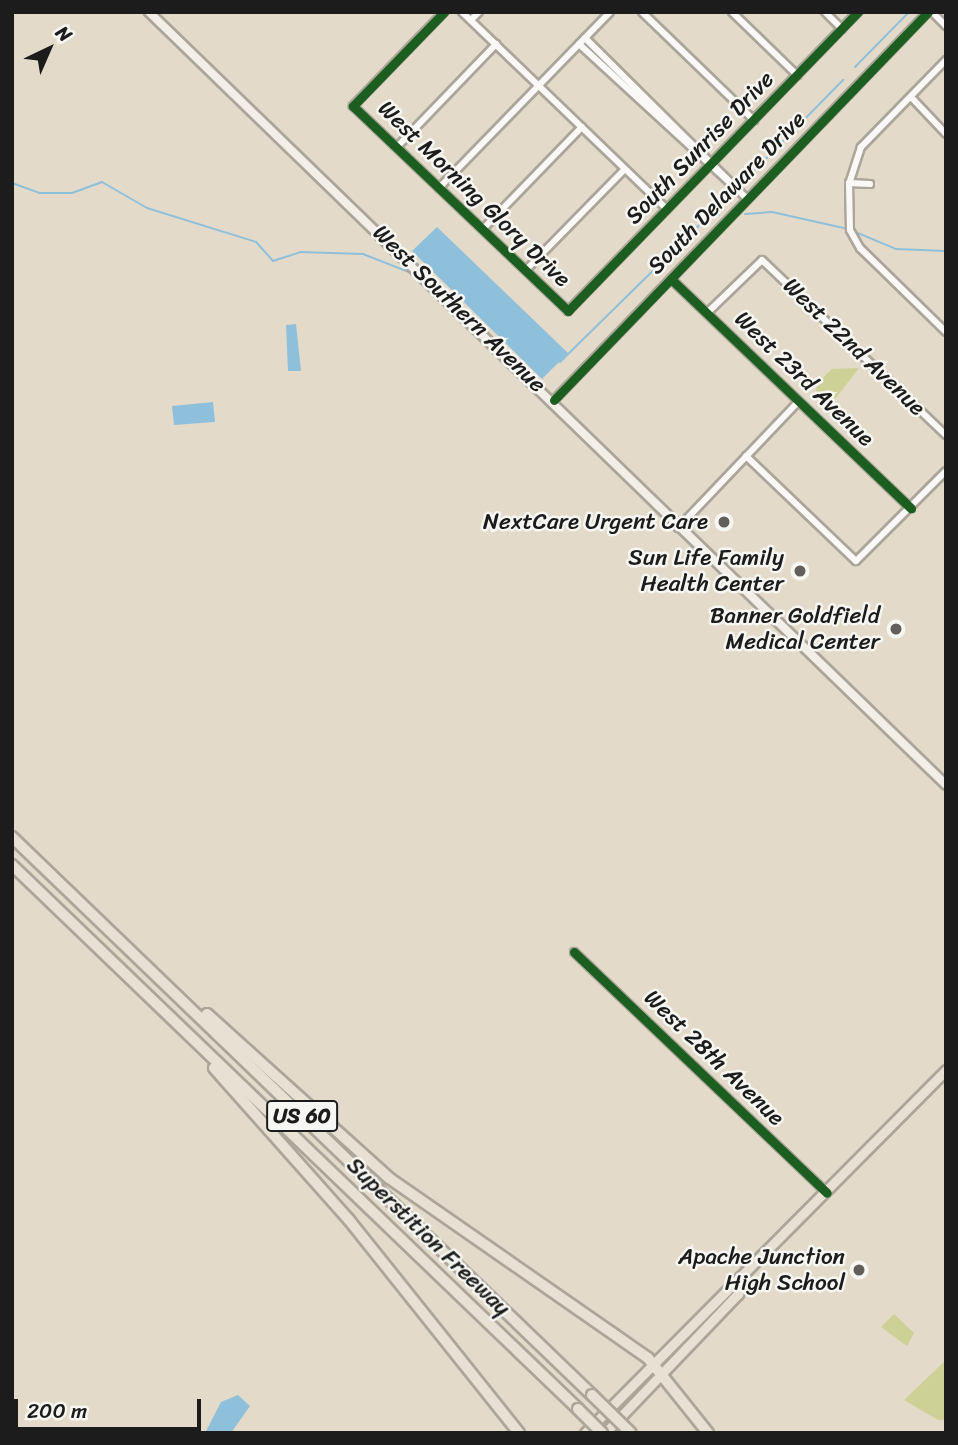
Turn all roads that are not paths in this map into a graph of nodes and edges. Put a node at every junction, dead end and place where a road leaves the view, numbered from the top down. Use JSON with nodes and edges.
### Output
{"nodes":[{"id":1,"x":149,"y":12,"type":"edge"},
{"id":2,"x":444,"y":12,"type":"edge"},
{"id":3,"x":463,"y":12,"type":"edge"},
{"id":4,"x":479,"y":12,"type":"edge"},
{"id":5,"x":610,"y":12,"type":"edge"},
{"id":6,"x":642,"y":12,"type":"edge"},
{"id":7,"x":732,"y":12,"type":"edge"},
{"id":8,"x":825,"y":12,"type":"edge"},
{"id":9,"x":858,"y":12,"type":"edge"},
{"id":10,"x":930,"y":12,"type":"edge"},
{"id":11,"x":471,"y":20,"type":"junction"},
{"id":12,"x":946,"y":26,"type":"edge"},
{"id":13,"x":842,"y":29,"type":"junction"},
{"id":14,"x":582,"y":41,"type":"junction"},
{"id":15,"x":496,"y":44,"type":"junction"},
{"id":16,"x":946,"y":60,"type":"edge"},
{"id":17,"x":797,"y":75,"type":"junction"},
{"id":18,"x":539,"y":86,"type":"junction"},
{"id":19,"x":911,"y":97,"type":"junction"},
{"id":20,"x":754,"y":120,"type":"junction"},
{"id":21,"x":582,"y":127,"type":"junction"},
{"id":22,"x":946,"y":134,"type":"edge"},
{"id":23,"x":397,"y":147,"type":"junction"},
{"id":24,"x":713,"y":162,"type":"junction"},
{"id":25,"x":707,"y":168,"type":"junction"},
{"id":26,"x":625,"y":169,"type":"junction"},
{"id":27,"x":849,"y":183,"type":"junction"},
{"id":28,"x":731,"y":184,"type":"junction"},
{"id":29,"x":870,"y":184,"type":"dead end"},
{"id":30,"x":439,"y":188,"type":"junction"},
{"id":31,"x":745,"y":202,"type":"junction"},
{"id":32,"x":667,"y":209,"type":"junction"},
{"id":33,"x":483,"y":229,"type":"junction"},
{"id":34,"x":526,"y":270,"type":"junction"},
{"id":35,"x":671,"y":279,"type":"junction"},
{"id":36,"x":569,"y":311,"type":"joint"},
{"id":37,"x":707,"y":313,"type":"junction"},
{"id":38,"x":946,"y":332,"type":"edge"},
{"id":39,"x":554,"y":400,"type":"junction"},
{"id":40,"x":799,"y":401,"type":"junction"},
{"id":41,"x":946,"y":435,"type":"edge"},
{"id":42,"x":746,"y":456,"type":"junction"},
{"id":43,"x":946,"y":471,"type":"edge"},
{"id":44,"x":911,"y":508,"type":"junction"},
{"id":45,"x":678,"y":528,"type":"junction"},
{"id":46,"x":946,"y":785,"type":"edge"},
{"id":47,"x":12,"y":837,"type":"edge"},
{"id":48,"x":12,"y":865,"type":"edge"},
{"id":49,"x":127,"y":947,"type":"junction"},
{"id":50,"x":574,"y":951,"type":"dead end"},
{"id":51,"x":166,"y":1013,"type":"junction"},
{"id":52,"x":946,"y":1070,"type":"edge"},
{"id":53,"x":827,"y":1193,"type":"junction"},
{"id":54,"x":744,"y":1279,"type":"junction"},
{"id":55,"x":652,"y":1363,"type":"junction"},
{"id":56,"x":663,"y":1374,"type":"junction"},
{"id":57,"x":519,"y":1433,"type":"edge"},
{"id":58,"x":585,"y":1433,"type":"edge"},
{"id":59,"x":604,"y":1433,"type":"edge"},
{"id":60,"x":631,"y":1433,"type":"edge"},
{"id":61,"x":708,"y":1433,"type":"edge"}],
"edges":[{"from":1,"to":39,"type":"main road","name":"West Southern Avenue"},
{"from":2,"to":23,"type":"street","name":"West Morning Glory Drive"},
{"from":3,"to":11,"type":"street"},
{"from":4,"to":11,"type":"street"},
{"from":5,"to":14,"type":"street"},
{"from":6,"to":20,"type":"street"},
{"from":7,"to":17,"type":"street"},
{"from":8,"to":13,"type":"street"},
{"from":9,"to":13,"type":"street","name":"South Sunrise Drive"},
{"from":10,"to":12,"type":"street"},
{"from":10,"to":31,"type":"street","name":"South Delaware Drive"},
{"from":11,"to":15,"type":"street"},
{"from":13,"to":17,"type":"street","name":"South Sunrise Drive"},
{"from":14,"to":18,"type":"street"},
{"from":14,"to":24,"type":"street"},
{"from":14,"to":25,"type":"street"},
{"from":15,"to":18,"type":"street"},
{"from":15,"to":23,"type":"street"},
{"from":16,"to":19,"type":"street"},
{"from":17,"to":20,"type":"street","name":"South Sunrise Drive"},
{"from":18,"to":21,"type":"street"},
{"from":18,"to":30,"type":"street"},
{"from":19,"to":22,"type":"street"},
{"from":19,"to":27,"type":"street"},
{"from":20,"to":24,"type":"street","name":"South Sunrise Drive"},
{"from":21,"to":26,"type":"street"},
{"from":21,"to":33,"type":"street"},
{"from":23,"to":30,"type":"street","name":"West Morning Glory Drive"},
{"from":24,"to":25,"type":"street","name":"South Sunrise Drive"},
{"from":24,"to":28,"type":"street"},
{"from":25,"to":28,"type":"street"},
{"from":25,"to":32,"type":"street","name":"South Sunrise Drive"},
{"from":26,"to":32,"type":"street"},
{"from":26,"to":34,"type":"street"},
{"from":27,"to":29,"type":"street"},
{"from":27,"to":38,"type":"street"},
{"from":28,"to":31,"type":"street"},
{"from":30,"to":33,"type":"street","name":"West Morning Glory Drive"},
{"from":31,"to":35,"type":"street","name":"South Delaware Drive"},
{"from":32,"to":36,"type":"street","name":"South Sunrise Drive"},
{"from":33,"to":34,"type":"street","name":"West Morning Glory Drive"},
{"from":34,"to":36,"type":"street","name":"West Morning Glory Drive"},
{"from":35,"to":37,"type":"street","name":"West 23rd Avenue"},
{"from":35,"to":39,"type":"street","name":"South Delaware Drive"},
{"from":37,"to":40,"type":"street","name":"West 23rd Avenue"},
{"from":37,"to":41,"type":"street","name":"West 22nd Avenue"},
{"from":39,"to":45,"type":"main road","name":"West Southern Avenue"},
{"from":40,"to":42,"type":"street"},
{"from":40,"to":44,"type":"street","name":"West 23rd Avenue"},
{"from":42,"to":44,"type":"street"},
{"from":42,"to":45,"type":"street"},
{"from":43,"to":44,"type":"street"},
{"from":45,"to":46,"type":"main road","name":"West Southern Avenue"},
{"from":47,"to":49,"type":"highway","name":"Superstition Freeway","number":"US 60"},
{"from":48,"to":51,"type":"highway","name":"Superstition Freeway","number":"US 60"},
{"from":49,"to":55,"type":"highway"},
{"from":49,"to":60,"type":"highway","name":"Superstition Freeway","number":"US 60","bridge":true},
{"from":50,"to":53,"type":"street","name":"West 28th Avenue"},
{"from":51,"to":57,"type":"highway"},
{"from":51,"to":59,"type":"highway","name":"Superstition Freeway","number":"US 60","bridge":true},
{"from":52,"to":53,"type":"main road"},
{"from":53,"to":54,"type":"main road"},
{"from":54,"to":55,"type":"main road"},
{"from":54,"to":56,"type":"main road"},
{"from":55,"to":56,"type":"highway"},
{"from":55,"to":58,"type":"main road"},
{"from":56,"to":59,"type":"main road"},
{"from":56,"to":61,"type":"highway"}]}
